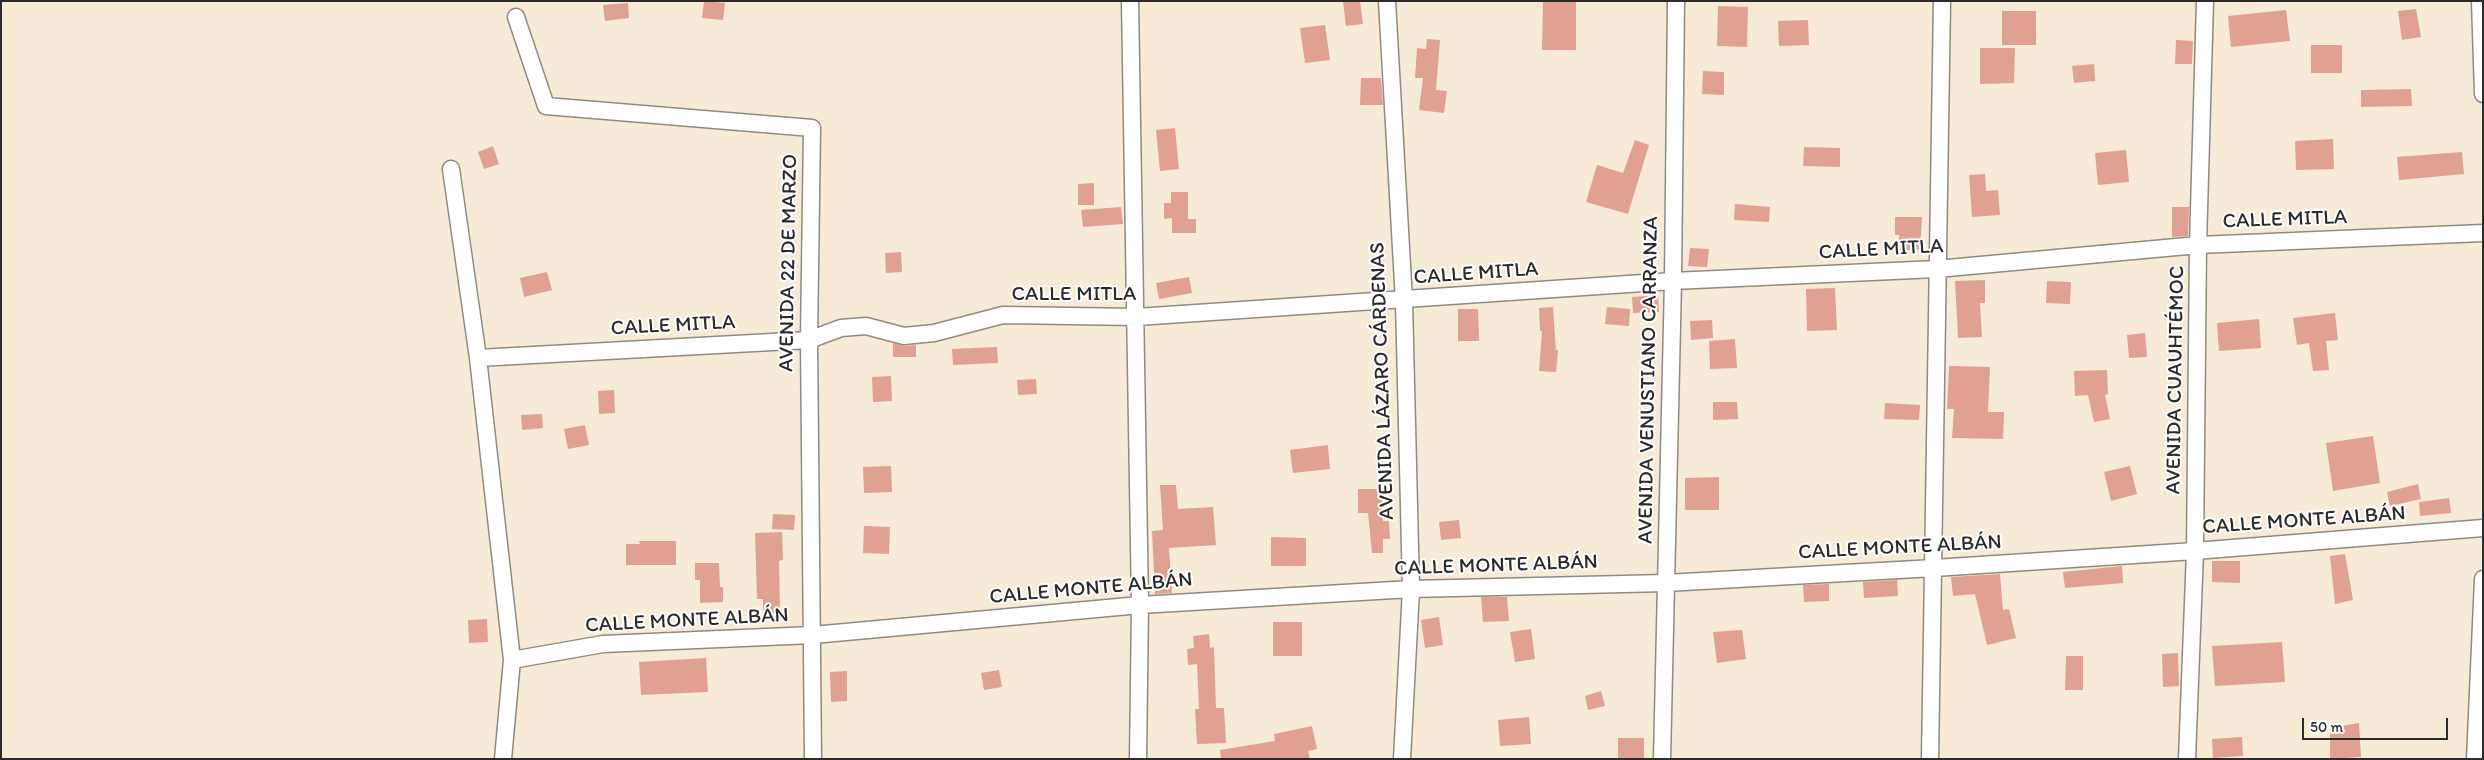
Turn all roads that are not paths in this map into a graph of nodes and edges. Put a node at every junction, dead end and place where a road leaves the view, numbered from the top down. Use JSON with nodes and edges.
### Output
{"nodes":[{"id":1,"x":1130,"y":1,"type":"edge"},
{"id":2,"x":1387,"y":1,"type":"edge"},
{"id":3,"x":1676,"y":1,"type":"edge"},
{"id":4,"x":1942,"y":1,"type":"edge"},
{"id":5,"x":2205,"y":1,"type":"edge"},
{"id":6,"x":2480,"y":1,"type":"edge"},
{"id":7,"x":516,"y":18,"type":"dead end"},
{"id":8,"x":2483,"y":94,"type":"edge"},
{"id":9,"x":451,"y":169,"type":"dead end"},
{"id":10,"x":2483,"y":233,"type":"edge"},
{"id":11,"x":2198,"y":245,"type":"junction"},
{"id":12,"x":1937,"y":269,"type":"junction"},
{"id":13,"x":1673,"y":282,"type":"junction"},
{"id":14,"x":1404,"y":301,"type":"junction"},
{"id":15,"x":1137,"y":317,"type":"junction"},
{"id":16,"x":808,"y":340,"type":"junction"},
{"id":17,"x":478,"y":358,"type":"junction"},
{"id":18,"x":2483,"y":528,"type":"edge"},
{"id":19,"x":2195,"y":551,"type":"junction"},
{"id":20,"x":1934,"y":568,"type":"junction"},
{"id":21,"x":2483,"y":579,"type":"edge"},
{"id":22,"x":1666,"y":583,"type":"junction"},
{"id":23,"x":1410,"y":589,"type":"junction"},
{"id":24,"x":1140,"y":605,"type":"junction"},
{"id":25,"x":813,"y":635,"type":"junction"},
{"id":26,"x":512,"y":660,"type":"junction"},
{"id":27,"x":503,"y":759,"type":"edge"},
{"id":28,"x":813,"y":759,"type":"edge"},
{"id":29,"x":1138,"y":759,"type":"edge"},
{"id":30,"x":1402,"y":759,"type":"edge"},
{"id":31,"x":1662,"y":759,"type":"edge"},
{"id":32,"x":1930,"y":759,"type":"edge"},
{"id":33,"x":2187,"y":759,"type":"edge"},
{"id":34,"x":2476,"y":759,"type":"edge"}],
"edges":[{"from":1,"to":15,"type":"street"},
{"from":2,"to":14,"type":"street","name":"AVENIDA LÁZARO CÁRDENAS"},
{"from":3,"to":13,"type":"street","name":"AVENIDA VENUSTIANO CARRANZA"},
{"from":4,"to":12,"type":"street"},
{"from":5,"to":11,"type":"street","name":"AVENIDA CUAUHTÉMOC"},
{"from":6,"to":8,"type":"street"},
{"from":7,"to":16,"type":"street","name":"AVENIDA 22 DE MARZO"},
{"from":9,"to":17,"type":"street"},
{"from":10,"to":11,"type":"street","name":"CALLE MITLA"},
{"from":11,"to":12,"type":"street","name":"CALLE MITLA"},
{"from":11,"to":19,"type":"street","name":"AVENIDA CUAUHTÉMOC"},
{"from":12,"to":13,"type":"street","name":"CALLE MITLA"},
{"from":12,"to":20,"type":"street"},
{"from":13,"to":14,"type":"street","name":"CALLE MITLA"},
{"from":13,"to":22,"type":"street","name":"AVENIDA VENUSTIANO CARRANZA"},
{"from":14,"to":15,"type":"street","name":"CALLE MITLA"},
{"from":14,"to":23,"type":"street","name":"AVENIDA LÁZARO CÁRDENAS"},
{"from":15,"to":16,"type":"street","name":"CALLE MITLA"},
{"from":15,"to":24,"type":"street"},
{"from":16,"to":17,"type":"street","name":"CALLE MITLA"},
{"from":16,"to":25,"type":"street","name":"AVENIDA 22 DE MARZO"},
{"from":17,"to":26,"type":"street"},
{"from":18,"to":19,"type":"street","name":"CALLE MONTE ALBÁN"},
{"from":19,"to":20,"type":"street","name":"CALLE MONTE ALBÁN"},
{"from":19,"to":33,"type":"street","name":"AVENIDA CUAUHTÉMOC"},
{"from":20,"to":22,"type":"street","name":"CALLE MONTE ALBÁN"},
{"from":20,"to":32,"type":"street"},
{"from":21,"to":34,"type":"street"},
{"from":22,"to":23,"type":"street","name":"CALLE MONTE ALBÁN"},
{"from":22,"to":31,"type":"street","name":"AVENIDA VENUSTIANO CARRANZA"},
{"from":23,"to":24,"type":"street","name":"CALLE MONTE ALBÁN"},
{"from":23,"to":30,"type":"street","name":"AVENIDA LÁZARO CÁRDENAS"},
{"from":24,"to":25,"type":"street","name":"CALLE MONTE ALBÁN"},
{"from":24,"to":29,"type":"street"},
{"from":25,"to":26,"type":"street","name":"CALLE MONTE ALBÁN"},
{"from":25,"to":28,"type":"street","name":"AVENIDA 22 DE MARZO"},
{"from":26,"to":27,"type":"street"}]}
